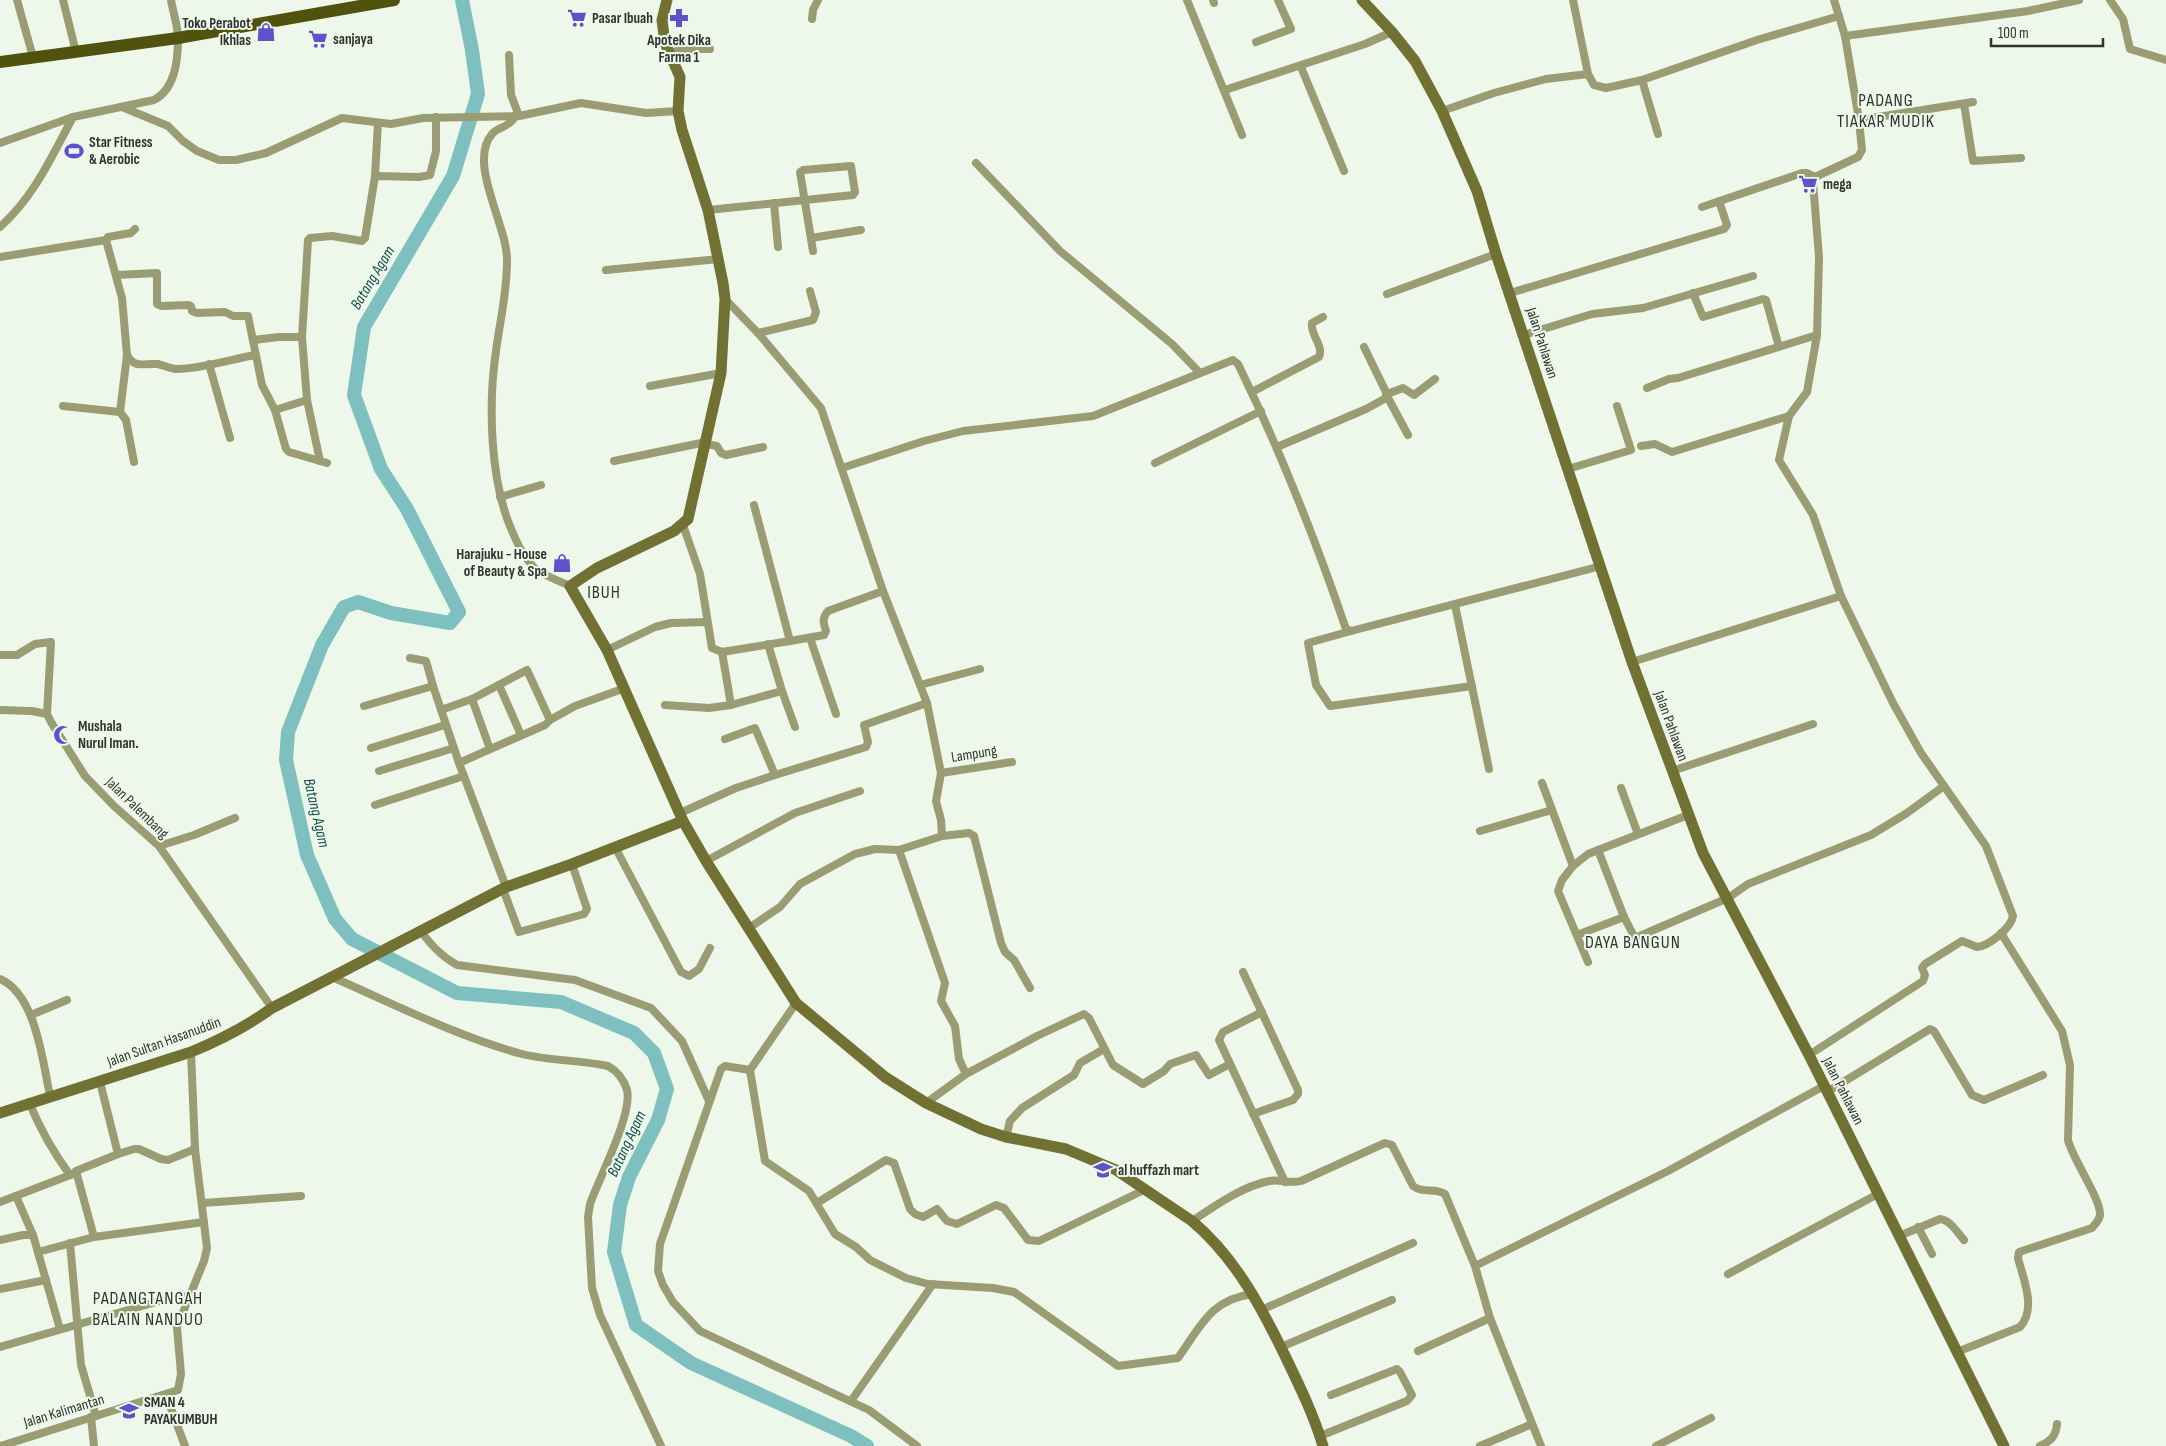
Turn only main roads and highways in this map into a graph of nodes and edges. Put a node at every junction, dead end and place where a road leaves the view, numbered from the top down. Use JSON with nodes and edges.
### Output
{"nodes":[{"id":1,"x":394,"y":0,"type":"edge"},
{"id":2,"x":0,"y":62,"type":"edge"}],
"edges":[{"from":1,"to":2,"type":"main road"}]}
